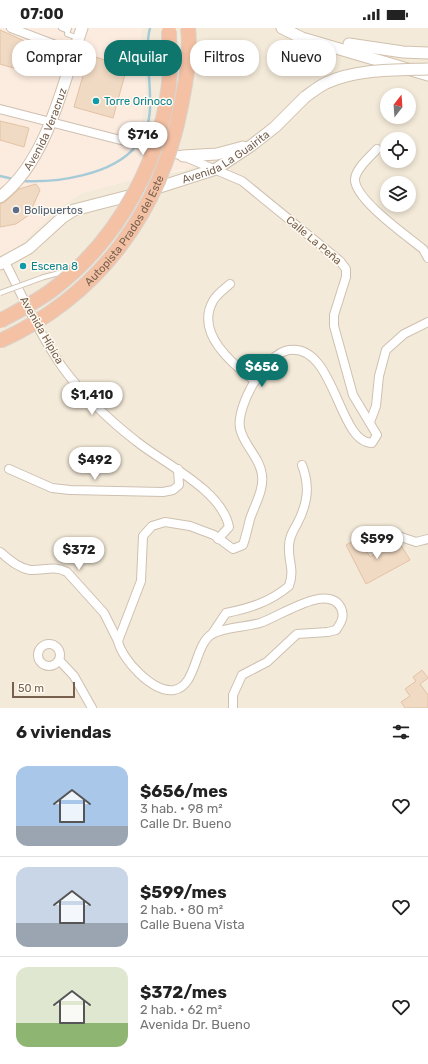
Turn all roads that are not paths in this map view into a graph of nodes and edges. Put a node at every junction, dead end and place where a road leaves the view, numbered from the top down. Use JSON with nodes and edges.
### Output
{"nodes":[{"id":1,"x":12,"y":28,"type":"edge"},
{"id":2,"x":61,"y":28,"type":"edge"},
{"id":3,"x":188,"y":28,"type":"edge"},
{"id":4,"x":283,"y":28,"type":"edge"},
{"id":5,"x":69,"y":29,"type":"edge"},
{"id":6,"x":28,"y":31,"type":"edge"},
{"id":7,"x":169,"y":31,"type":"dead end"},
{"id":8,"x":80,"y":33,"type":"edge"},
{"id":9,"x":48,"y":40,"type":"edge"},
{"id":10,"x":428,"y":53,"type":"edge"},
{"id":11,"x":428,"y":69,"type":"edge"},
{"id":12,"x":428,"y":75,"type":"edge"},
{"id":13,"x":66,"y":76,"type":"edge"},
{"id":14,"x":0,"y":109,"type":"edge"},
{"id":15,"x":50,"y":122,"type":"junction"},
{"id":16,"x":258,"y":140,"type":"junction"},
{"id":17,"x":377,"y":149,"type":"dead end"},
{"id":18,"x":183,"y":156,"type":"junction"},
{"id":19,"x":216,"y":169,"type":"junction"},
{"id":20,"x":0,"y":197,"type":"edge"},
{"id":21,"x":428,"y":258,"type":"edge"},
{"id":22,"x":2,"y":263,"type":"edge"},
{"id":23,"x":77,"y":268,"type":"junction"},
{"id":24,"x":230,"y":284,"type":"dead end"},
{"id":25,"x":0,"y":293,"type":"edge"},
{"id":26,"x":0,"y":321,"type":"edge"},
{"id":27,"x":428,"y":322,"type":"edge"},
{"id":28,"x":0,"y":341,"type":"edge"},
{"id":29,"x":255,"y":380,"type":"junction"},
{"id":30,"x":370,"y":422,"type":"junction"},
{"id":31,"x":302,"y":465,"type":"dead end"},
{"id":32,"x":9,"y":469,"type":"dead end"},
{"id":33,"x":178,"y":469,"type":"junction"},
{"id":34,"x":398,"y":536,"type":"dead end"},
{"id":35,"x":218,"y":539,"type":"junction"},
{"id":36,"x":428,"y":539,"type":"edge"},
{"id":37,"x":0,"y":552,"type":"edge"},
{"id":38,"x":212,"y":634,"type":"junction"},
{"id":39,"x":118,"y":641,"type":"junction"},
{"id":40,"x":59,"y":660,"type":"dead end"},
{"id":41,"x":92,"y":708,"type":"edge"},
{"id":42,"x":233,"y":708,"type":"edge"}],
"edges":[{"from":1,"to":6,"type":"street"},
{"from":2,"to":5,"type":"lane"},
{"from":3,"to":28,"type":"highway","name":"Autopista Prados del Este","bridge":true},
{"from":4,"to":10,"type":"street"},
{"from":4,"to":12,"type":"street"},
{"from":5,"to":8,"type":"lane"},
{"from":6,"to":9,"type":"street"},
{"from":7,"to":23,"type":"highway","name":"Autopista Prados del Este","bridge":true},
{"from":11,"to":16,"type":"street","name":"Avenida La Guairita","bridge":true},
{"from":13,"to":15,"type":"street","name":"Avenida Veracruz"},
{"from":14,"to":15,"type":"street","name":"Calle La Peña"},
{"from":15,"to":18,"type":"street","name":"Calle La Peña","bridge":true},
{"from":15,"to":20,"type":"street","name":"Avenida Veracruz"},
{"from":16,"to":18,"type":"street"},
{"from":16,"to":19,"type":"street","name":"Avenida La Guairita"},
{"from":17,"to":21,"type":"street"},
{"from":18,"to":19,"type":"street","name":"Calle La Peña"},
{"from":19,"to":22,"type":"street","name":"Avenida La Guairita"},
{"from":19,"to":30,"type":"street","name":"Calle La Peña"},
{"from":22,"to":33,"type":"street","name":"Avenida Hípica"},
{"from":23,"to":25,"type":"lane","bridge":true},
{"from":23,"to":26,"type":"highway","name":"Autopista Prados del Este","bridge":true},
{"from":24,"to":29,"type":"street"},
{"from":27,"to":30,"type":"street"},
{"from":29,"to":30,"type":"street"},
{"from":29,"to":35,"type":"street"},
{"from":31,"to":38,"type":"street"},
{"from":32,"to":33,"type":"street"},
{"from":33,"to":35,"type":"street","name":"Avenida Hípica"},
{"from":34,"to":36,"type":"street"},
{"from":35,"to":39,"type":"street"},
{"from":37,"to":39,"type":"street"},
{"from":38,"to":39,"type":"street"},
{"from":38,"to":42,"type":"street"},
{"from":40,"to":41,"type":"street"}]}
